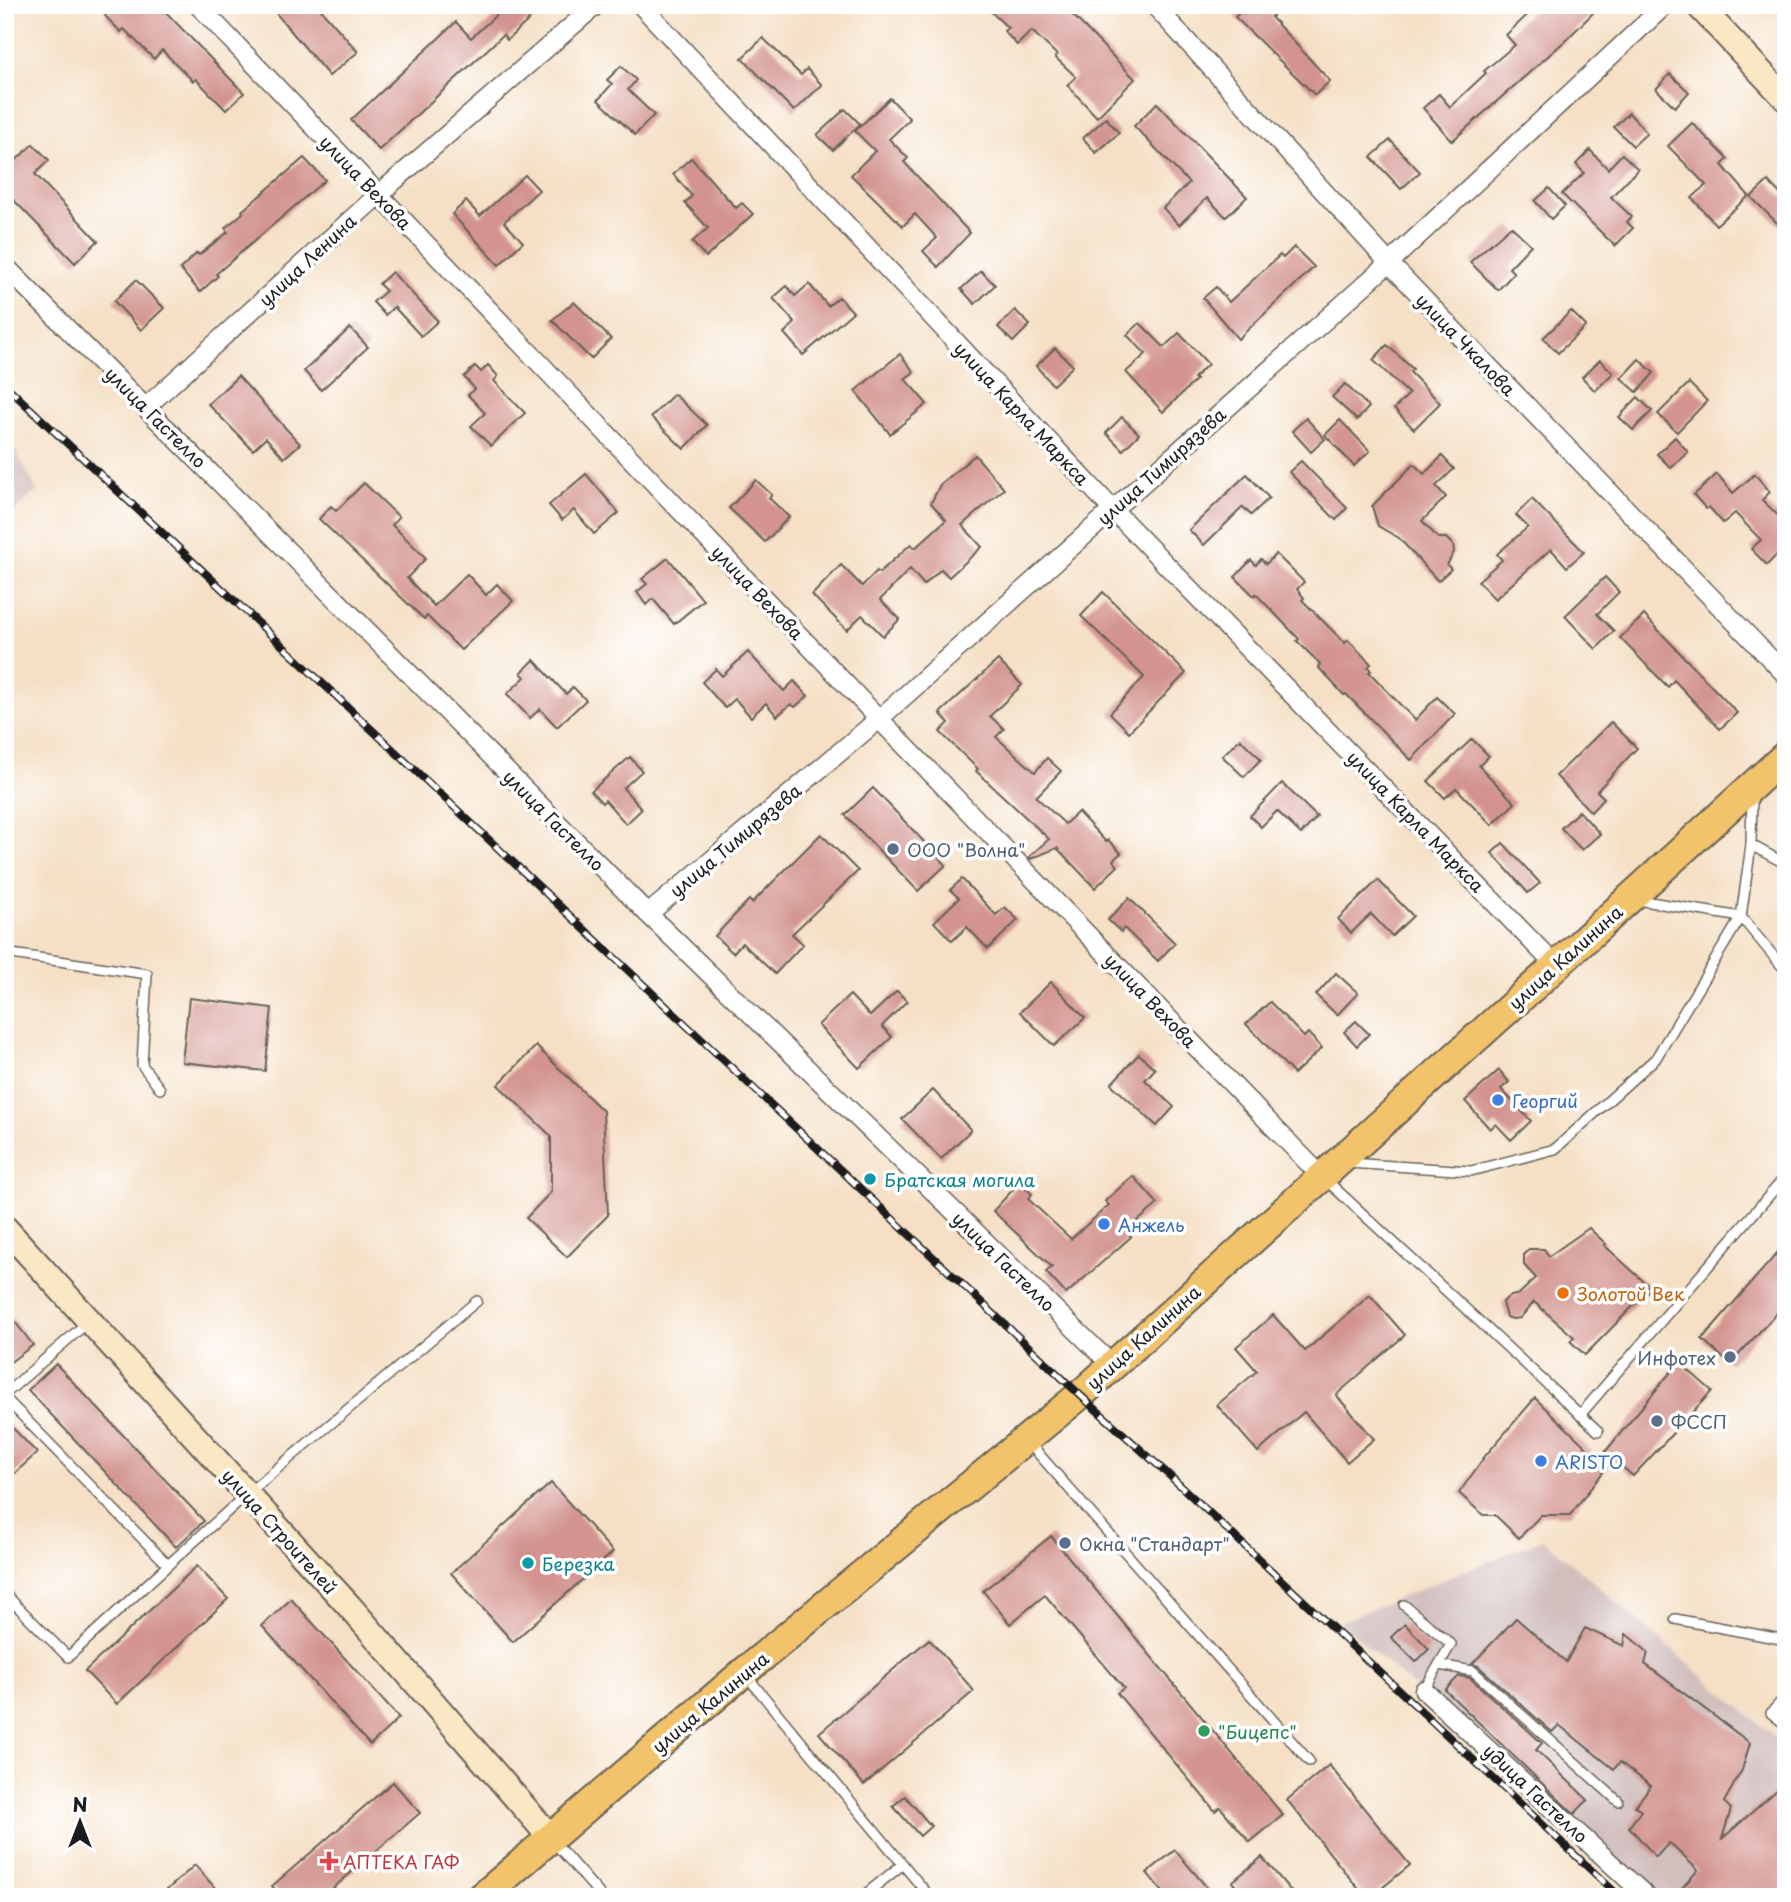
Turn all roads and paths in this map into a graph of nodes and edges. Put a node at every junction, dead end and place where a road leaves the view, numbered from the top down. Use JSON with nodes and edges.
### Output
{"nodes":[{"id":1,"x":198,"y":5,"type":"edge"},
{"id":2,"x":596,"y":5,"type":"edge"},
{"id":3,"x":641,"y":5,"type":"edge"},
{"id":4,"x":1154,"y":5,"type":"edge"},
{"id":5,"x":1665,"y":5,"type":"edge"},
{"id":6,"x":1698,"y":5,"type":"edge"},
{"id":7,"x":1786,"y":99,"type":"edge"},
{"id":8,"x":378,"y":195,"type":"junction"},
{"id":9,"x":1389,"y":263,"type":"junction"},
{"id":10,"x":5,"y":266,"type":"edge"},
{"id":11,"x":146,"y":407,"type":"junction"},
{"id":12,"x":1112,"y":509,"type":"junction"},
{"id":13,"x":1786,"y":675,"type":"edge"},
{"id":14,"x":879,"y":719,"type":"junction"},
{"id":15,"x":1786,"y":755,"type":"edge"},
{"id":16,"x":1753,"y":785,"type":"junction"},
{"id":17,"x":1751,"y":845,"type":"junction"},
{"id":18,"x":1786,"y":864,"type":"edge"},
{"id":19,"x":1629,"y":899,"type":"junction"},
{"id":20,"x":648,"y":914,"type":"junction"},
{"id":21,"x":1741,"y":917,"type":"junction"},
{"id":22,"x":5,"y":953,"type":"edge"},
{"id":23,"x":1556,"y":966,"type":"junction"},
{"id":24,"x":1786,"y":971,"type":"edge"},
{"id":25,"x":160,"y":1089,"type":"dead end"},
{"id":26,"x":1328,"y":1169,"type":"junction"},
{"id":27,"x":1786,"y":1177,"type":"edge"},
{"id":28,"x":5,"y":1228,"type":"edge"},
{"id":29,"x":477,"y":1301,"type":"dead end"},
{"id":30,"x":89,"y":1321,"type":"junction"},
{"id":31,"x":1112,"y":1365,"type":"junction"},
{"id":32,"x":5,"y":1396,"type":"edge"},
{"id":33,"x":1580,"y":1415,"type":"junction"},
{"id":34,"x":1598,"y":1431,"type":"dead end"},
{"id":35,"x":1026,"y":1439,"type":"junction"},
{"id":36,"x":247,"y":1494,"type":"junction"},
{"id":37,"x":168,"y":1565,"type":"junction"},
{"id":38,"x":5,"y":1594,"type":"edge"},
{"id":39,"x":1404,"y":1605,"type":"dead end"},
{"id":40,"x":1675,"y":1619,"type":"dead end"},
{"id":41,"x":1786,"y":1640,"type":"edge"},
{"id":42,"x":1439,"y":1665,"type":"junction"},
{"id":43,"x":744,"y":1672,"type":"junction"},
{"id":44,"x":1424,"y":1690,"type":"joint"},
{"id":45,"x":1786,"y":1696,"type":"edge"},
{"id":46,"x":1786,"y":1726,"type":"edge"},
{"id":47,"x":1309,"y":1761,"type":"dead end"},
{"id":48,"x":1618,"y":1801,"type":"dead end"},
{"id":49,"x":551,"y":1838,"type":"junction"},
{"id":50,"x":903,"y":1864,"type":"junction"},
{"id":51,"x":482,"y":1897,"type":"edge"},
{"id":52,"x":602,"y":1897,"type":"edge"},
{"id":53,"x":862,"y":1897,"type":"edge"},
{"id":54,"x":930,"y":1897,"type":"edge"},
{"id":55,"x":1647,"y":1897,"type":"edge"}],
"edges":[{"from":1,"to":8,"type":"street","name":"улица Вехова"},
{"from":2,"to":8,"type":"street","name":"улица Ленина"},
{"from":3,"to":12,"type":"street","name":"улица Карла Маркса"},
{"from":4,"to":9,"type":"street","name":"улица Чкалова"},
{"from":5,"to":9,"type":"street","name":"улица Тимирязева"},
{"from":6,"to":7,"type":"main road"},
{"from":8,"to":11,"type":"street","name":"улица Ленина"},
{"from":8,"to":14,"type":"street","name":"улица Вехова"},
{"from":9,"to":12,"type":"street","name":"улица Тимирязева"},
{"from":9,"to":13,"type":"street","name":"улица Чкалова"},
{"from":10,"to":11,"type":"street","name":"улица Гастелло"},
{"from":11,"to":20,"type":"street","name":"улица Гастелло"},
{"from":12,"to":14,"type":"street","name":"улица Тимирязева"},
{"from":12,"to":23,"type":"street","name":"улица Карла Маркса"},
{"from":14,"to":20,"type":"street","name":"улица Тимирязева"},
{"from":14,"to":26,"type":"street","name":"улица Вехова"},
{"from":15,"to":16,"type":"main road","name":"улица Калинина"},
{"from":16,"to":17,"type":"lane"},
{"from":16,"to":19,"type":"main road","name":"улица Калинина"},
{"from":17,"to":18,"type":"lane"},
{"from":17,"to":21,"type":"lane"},
{"from":19,"to":21,"type":"lane"},
{"from":19,"to":23,"type":"main road","name":"улица Калинина"},
{"from":20,"to":31,"type":"street","name":"улица Гастелло"},
{"from":21,"to":24,"type":"lane"},
{"from":21,"to":26,"type":"lane"},
{"from":22,"to":25,"type":"lane"},
{"from":23,"to":26,"type":"main road","name":"улица Калинина"},
{"from":26,"to":31,"type":"main road","name":"улица Калинина"},
{"from":26,"to":33,"type":"lane"},
{"from":27,"to":33,"type":"lane"},
{"from":28,"to":30,"type":"main road","name":"улица Строителей"},
{"from":29,"to":36,"type":"lane"},
{"from":30,"to":32,"type":"lane"},
{"from":30,"to":36,"type":"main road","name":"улица Строителей"},
{"from":31,"to":35,"type":"main road","name":"улица Калинина"},
{"from":32,"to":37,"type":"lane"},
{"from":33,"to":34,"type":"lane"},
{"from":35,"to":43,"type":"main road","name":"улица Калинина"},
{"from":35,"to":47,"type":"lane"},
{"from":36,"to":37,"type":"lane"},
{"from":36,"to":49,"type":"main road","name":"улица Строителей"},
{"from":37,"to":38,"type":"lane"},
{"from":39,"to":42,"type":"lane"},
{"from":40,"to":41,"type":"lane"},
{"from":42,"to":44,"type":"lane"},
{"from":42,"to":48,"type":"lane"},
{"from":43,"to":49,"type":"main road","name":"улица Калинина"},
{"from":43,"to":50,"type":"lane"},
{"from":44,"to":55,"type":"street","name":"удица Гастелло"},
{"from":45,"to":46,"type":"lane"},
{"from":49,"to":51,"type":"main road","name":"улица Калинина"},
{"from":49,"to":52,"type":"lane"},
{"from":50,"to":53,"type":"lane"},
{"from":50,"to":54,"type":"lane"}]}
